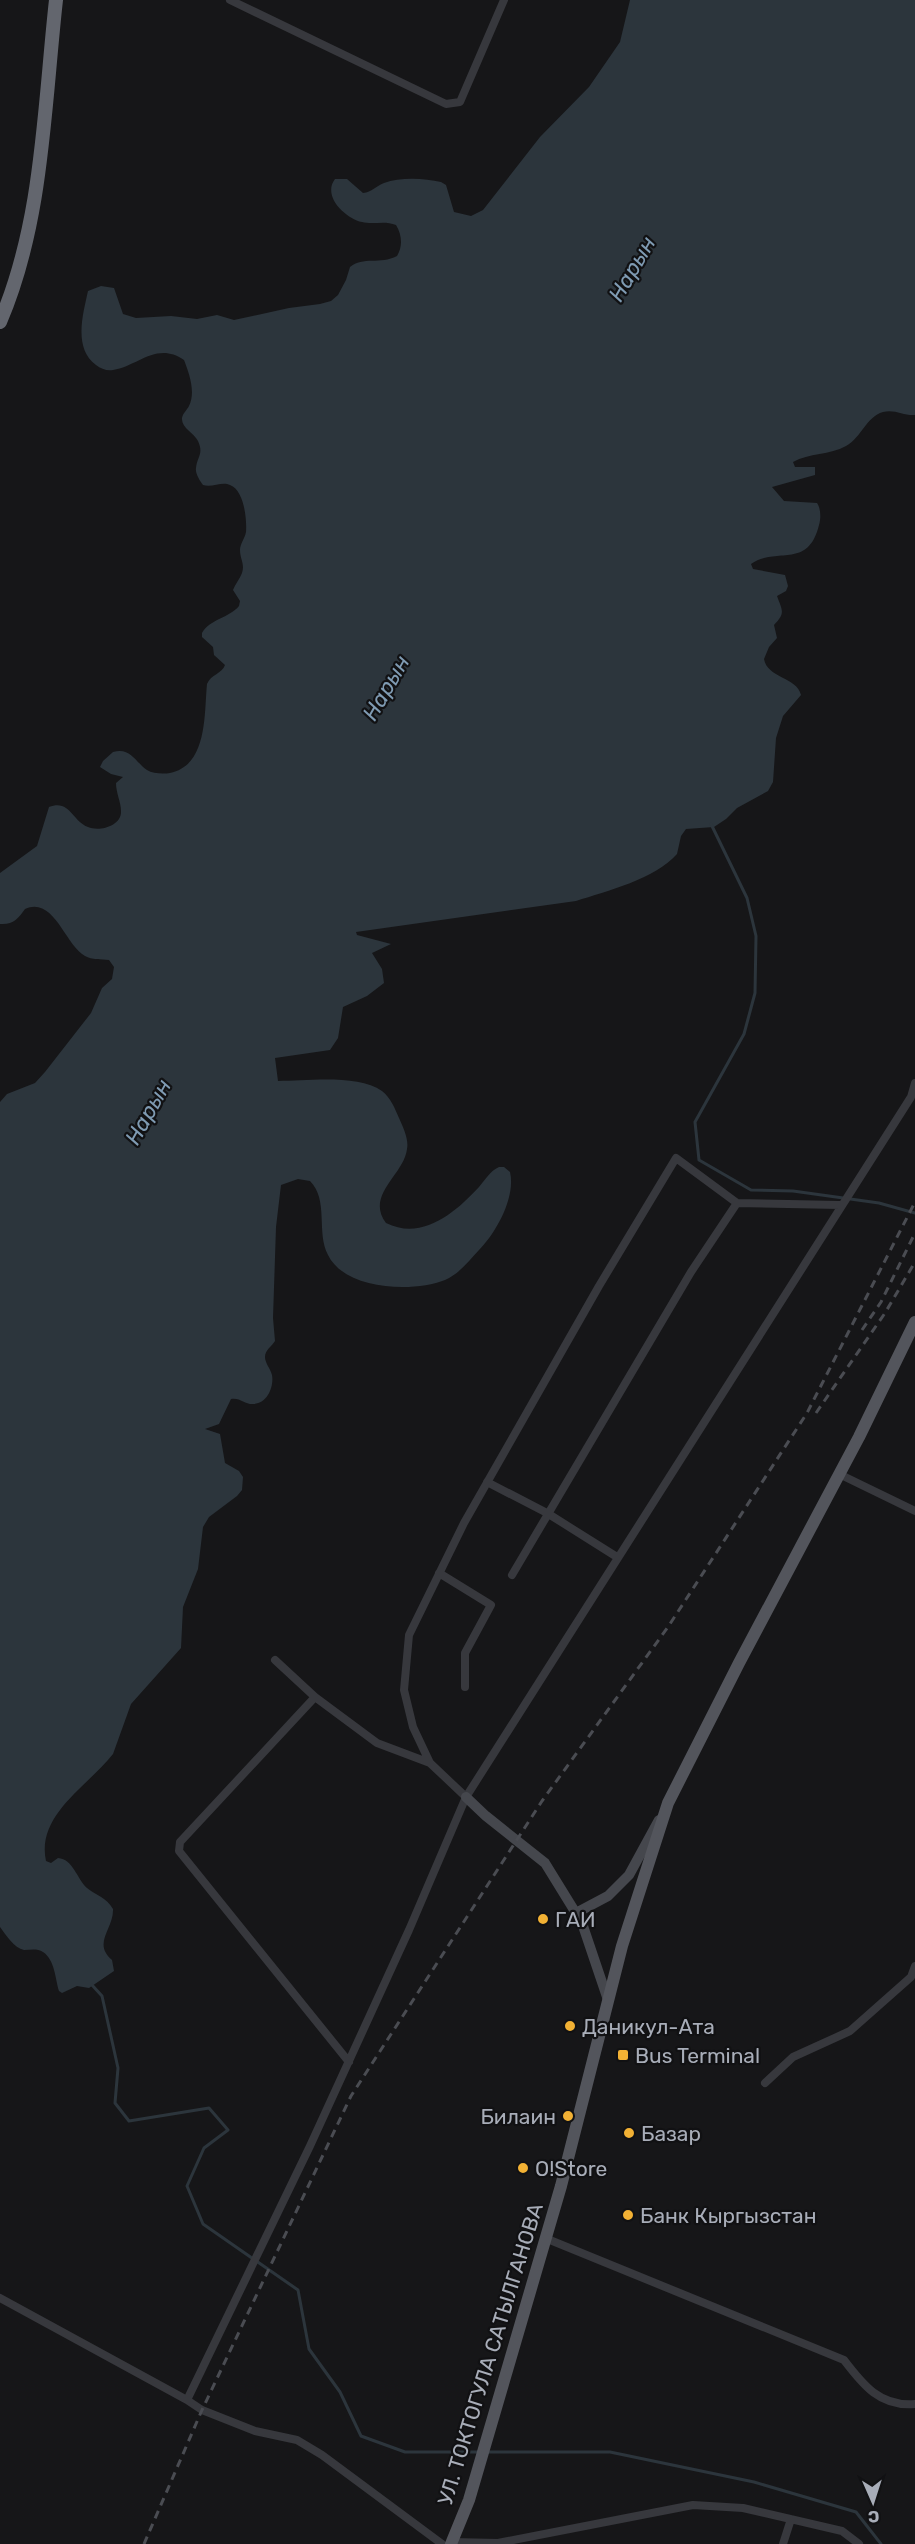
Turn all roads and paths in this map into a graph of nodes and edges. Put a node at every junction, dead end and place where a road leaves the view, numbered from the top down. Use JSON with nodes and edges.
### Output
{"nodes":[{"id":1,"x":56,"y":0,"type":"edge"},
{"id":2,"x":230,"y":0,"type":"edge"},
{"id":3,"x":504,"y":0,"type":"edge"},
{"id":4,"x":0,"y":322,"type":"edge"},
{"id":5,"x":915,"y":1083,"type":"edge"},
{"id":6,"x":736,"y":1203,"type":"junction"},
{"id":7,"x":840,"y":1205,"type":"junction"},
{"id":8,"x":915,"y":1322,"type":"edge"},
{"id":9,"x":839,"y":1474,"type":"junction"},
{"id":10,"x":487,"y":1482,"type":"junction"},
{"id":11,"x":915,"y":1511,"type":"edge"},
{"id":12,"x":547,"y":1513,"type":"junction"},
{"id":13,"x":617,"y":1557,"type":"junction"},
{"id":14,"x":439,"y":1572,"type":"junction"},
{"id":15,"x":512,"y":1575,"type":"dead end"},
{"id":16,"x":275,"y":1660,"type":"dead end"},
{"id":17,"x":465,"y":1686,"type":"dead end"},
{"id":18,"x":315,"y":1697,"type":"junction"},
{"id":19,"x":430,"y":1763,"type":"junction"},
{"id":20,"x":466,"y":1797,"type":"junction"},
{"id":21,"x":668,"y":1803,"type":"junction"},
{"id":22,"x":576,"y":1913,"type":"junction"},
{"id":23,"x":915,"y":1966,"type":"edge"},
{"id":24,"x":608,"y":2000,"type":"junction"},
{"id":25,"x":349,"y":2062,"type":"junction"},
{"id":26,"x":765,"y":2084,"type":"dead end"},
{"id":27,"x":546,"y":2238,"type":"junction"},
{"id":28,"x":0,"y":2298,"type":"edge"},
{"id":29,"x":186,"y":2400,"type":"junction"},
{"id":30,"x":915,"y":2404,"type":"edge"},
{"id":31,"x":791,"y":2519,"type":"junction"},
{"id":32,"x":449,"y":2543,"type":"edge"},
{"id":33,"x":783,"y":2544,"type":"edge"},
{"id":34,"x":860,"y":2544,"type":"edge"}],
"edges":[{"from":1,"to":4,"type":"highway"},
{"from":2,"to":3,"type":"street"},
{"from":5,"to":7,"type":"street"},
{"from":6,"to":7,"type":"street"},
{"from":6,"to":10,"type":"street"},
{"from":6,"to":12,"type":"street"},
{"from":7,"to":13,"type":"street"},
{"from":8,"to":9,"type":"main road","name":"УЛ. ТОКТОГУЛА САТЫЛГАНОВА"},
{"from":9,"to":11,"type":"street"},
{"from":9,"to":21,"type":"main road","name":"УЛ. ТОКТОГУЛА САТЫЛГАНОВА"},
{"from":10,"to":12,"type":"street"},
{"from":10,"to":14,"type":"street"},
{"from":12,"to":13,"type":"street"},
{"from":12,"to":15,"type":"street"},
{"from":13,"to":20,"type":"street"},
{"from":14,"to":17,"type":"street"},
{"from":14,"to":19,"type":"street"},
{"from":16,"to":18,"type":"street"},
{"from":18,"to":19,"type":"street"},
{"from":18,"to":25,"type":"street"},
{"from":19,"to":20,"type":"street"},
{"from":20,"to":22,"type":"street"},
{"from":20,"to":25,"type":"street"},
{"from":21,"to":22,"type":"street"},
{"from":21,"to":24,"type":"main road","name":"УЛ. ТОКТОГУЛА САТЫЛГАНОВА"},
{"from":22,"to":24,"type":"street"},
{"from":23,"to":26,"type":"street"},
{"from":24,"to":27,"type":"main road","name":"УЛ. ТОКТОГУЛА САТЫЛГАНОВА"},
{"from":25,"to":29,"type":"street"},
{"from":27,"to":30,"type":"street"},
{"from":27,"to":32,"type":"main road","name":"УЛ. ТОКТОГУЛА САТЫЛГАНОВА"},
{"from":28,"to":29,"type":"street"},
{"from":29,"to":32,"type":"street"},
{"from":31,"to":32,"type":"street"},
{"from":31,"to":33,"type":"street"},
{"from":31,"to":34,"type":"street"}]}
